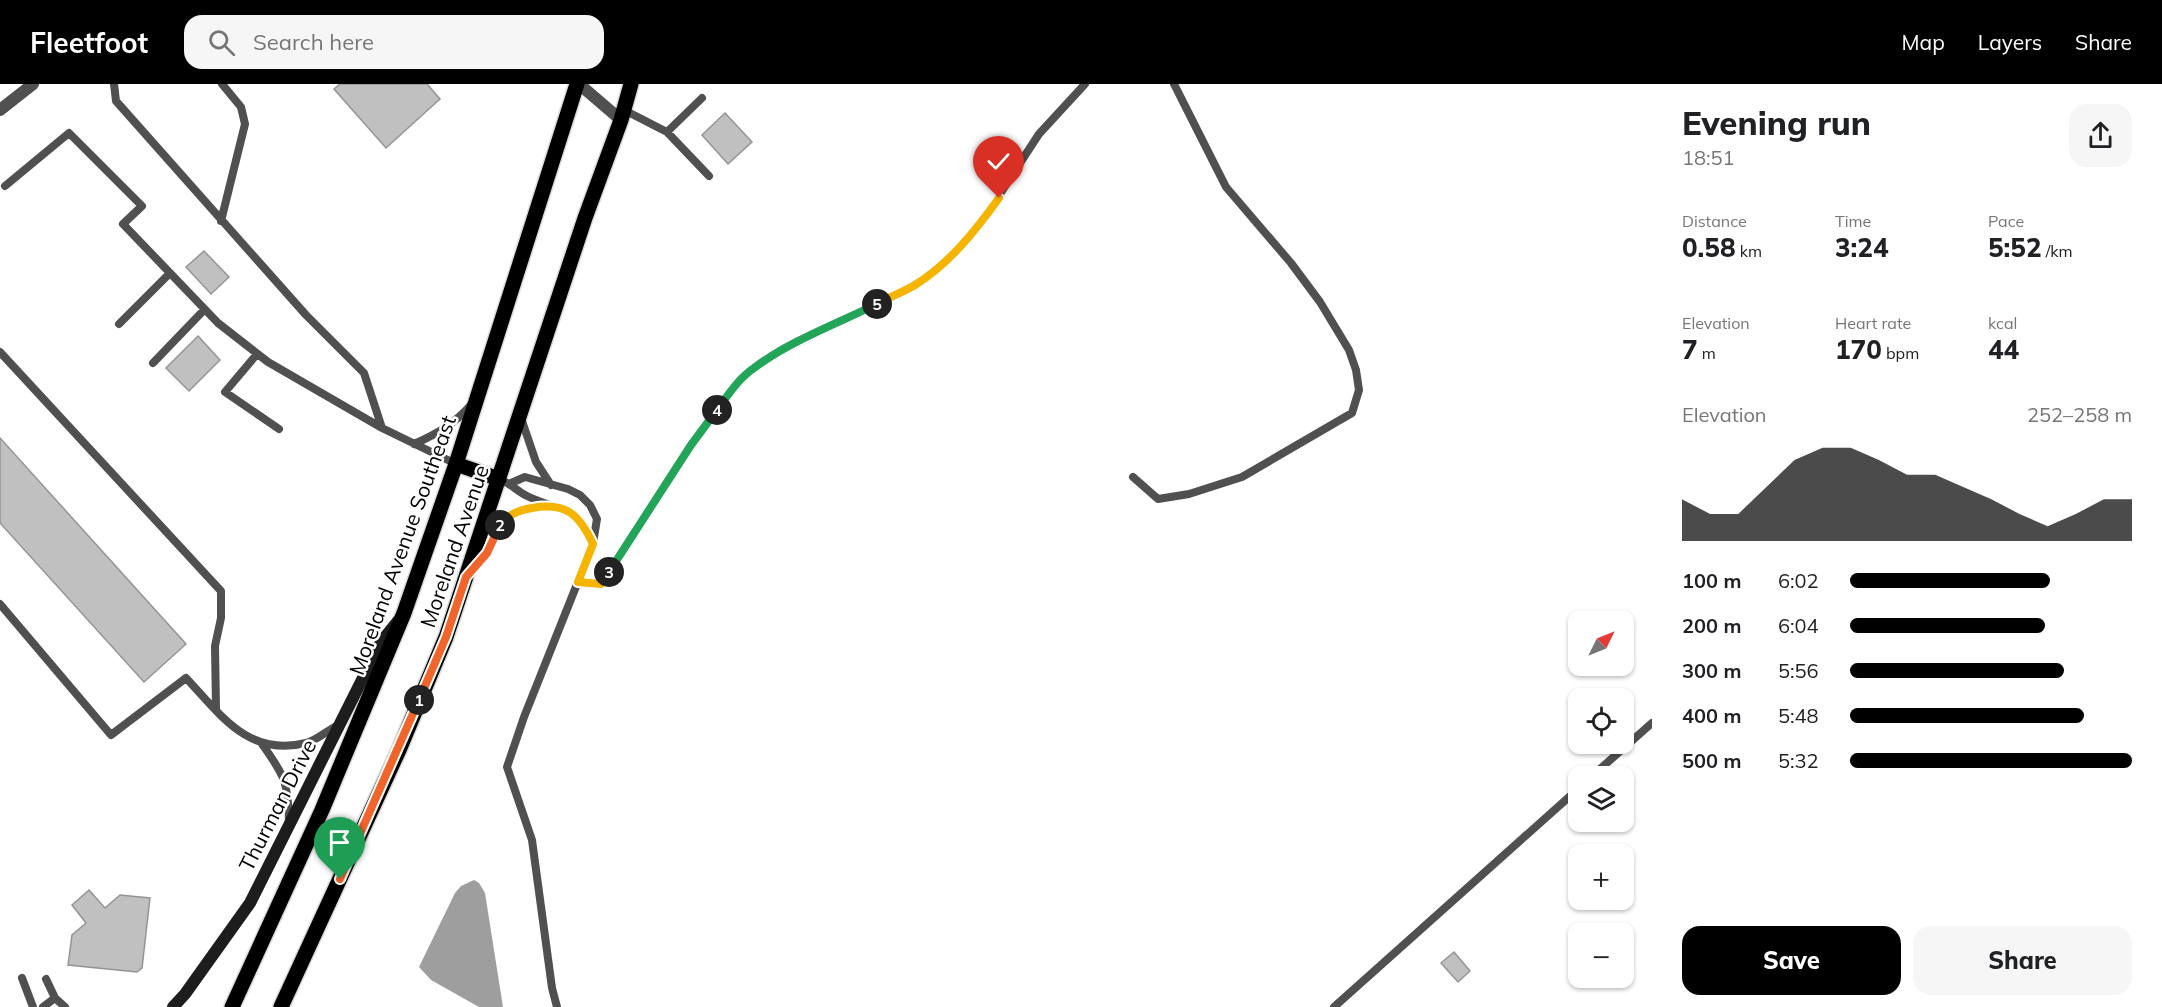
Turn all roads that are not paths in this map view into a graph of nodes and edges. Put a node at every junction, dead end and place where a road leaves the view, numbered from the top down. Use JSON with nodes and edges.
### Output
{"nodes":[{"id":1,"x":33,"y":84,"type":"edge"},
{"id":2,"x":114,"y":84,"type":"edge"},
{"id":3,"x":222,"y":84,"type":"edge"},
{"id":4,"x":578,"y":84,"type":"edge"},
{"id":5,"x":631,"y":84,"type":"edge"},
{"id":6,"x":1085,"y":84,"type":"edge"},
{"id":7,"x":1174,"y":84,"type":"edge"},
{"id":8,"x":702,"y":98,"type":"dead end"},
{"id":9,"x":0,"y":110,"type":"edge"},
{"id":10,"x":622,"y":115,"type":"junction"},
{"id":11,"x":667,"y":132,"type":"junction"},
{"id":12,"x":709,"y":176,"type":"dead end"},
{"id":13,"x":5,"y":186,"type":"dead end"},
{"id":14,"x":221,"y":221,"type":"junction"},
{"id":15,"x":169,"y":274,"type":"junction"},
{"id":16,"x":204,"y":310,"type":"junction"},
{"id":17,"x":119,"y":324,"type":"dead end"},
{"id":18,"x":0,"y":352,"type":"edge"},
{"id":19,"x":257,"y":354,"type":"junction"},
{"id":20,"x":153,"y":363,"type":"dead end"},
{"id":21,"x":476,"y":400,"type":"junction"},
{"id":22,"x":520,"y":414,"type":"junction"},
{"id":23,"x":382,"y":428,"type":"junction"},
{"id":24,"x":279,"y":429,"type":"dead end"},
{"id":25,"x":414,"y":444,"type":"junction"},
{"id":26,"x":456,"y":464,"type":"junction"},
{"id":27,"x":1133,"y":477,"type":"dead end"},
{"id":28,"x":505,"y":481,"type":"junction"},
{"id":29,"x":551,"y":485,"type":"junction"},
{"id":30,"x":548,"y":505,"type":"junction"},
{"id":31,"x":593,"y":544,"type":"junction"},
{"id":32,"x":466,"y":577,"type":"junction"},
{"id":33,"x":578,"y":582,"type":"junction"},
{"id":34,"x":0,"y":604,"type":"edge"},
{"id":35,"x":404,"y":613,"type":"junction"},
{"id":36,"x":216,"y":709,"type":"junction"},
{"id":37,"x":1652,"y":723,"type":"edge"},
{"id":38,"x":340,"y":724,"type":"junction"},
{"id":39,"x":262,"y":744,"type":"junction"},
{"id":40,"x":1603,"y":766,"type":"edge"},
{"id":41,"x":1568,"y":798,"type":"edge"},
{"id":42,"x":290,"y":825,"type":"junction"},
{"id":43,"x":22,"y":978,"type":"dead end"},
{"id":44,"x":46,"y":979,"type":"dead end"},
{"id":45,"x":55,"y":998,"type":"junction"},
{"id":46,"x":33,"y":1007,"type":"edge"},
{"id":47,"x":43,"y":1007,"type":"edge"},
{"id":48,"x":65,"y":1007,"type":"edge"},
{"id":49,"x":173,"y":1007,"type":"edge"},
{"id":50,"x":232,"y":1007,"type":"edge"},
{"id":51,"x":281,"y":1007,"type":"edge"},
{"id":52,"x":557,"y":1007,"type":"edge"},
{"id":53,"x":1334,"y":1007,"type":"edge"}],
"edges":[{"from":1,"to":9,"type":"street"},
{"from":2,"to":14,"type":"lane"},
{"from":3,"to":14,"type":"lane"},
{"from":4,"to":10,"type":"street"},
{"from":4,"to":21,"type":"main road","name":"Moreland Avenue Southeast"},
{"from":5,"to":10,"type":"main road","name":"Moreland Avenue"},
{"from":6,"to":33,"type":"lane"},
{"from":7,"to":27,"type":"lane"},
{"from":8,"to":11,"type":"lane"},
{"from":10,"to":11,"type":"lane"},
{"from":10,"to":22,"type":"main road","name":"Moreland Avenue"},
{"from":11,"to":12,"type":"lane"},
{"from":13,"to":15,"type":"lane"},
{"from":14,"to":23,"type":"lane"},
{"from":15,"to":16,"type":"lane"},
{"from":15,"to":17,"type":"lane"},
{"from":16,"to":19,"type":"lane"},
{"from":16,"to":20,"type":"lane"},
{"from":18,"to":36,"type":"lane"},
{"from":19,"to":23,"type":"lane"},
{"from":19,"to":24,"type":"lane"},
{"from":21,"to":25,"type":"lane"},
{"from":21,"to":26,"type":"main road","name":"Moreland Avenue Southeast"},
{"from":22,"to":28,"type":"main road","name":"Moreland Avenue"},
{"from":22,"to":29,"type":"lane"},
{"from":23,"to":25,"type":"lane"},
{"from":25,"to":26,"type":"lane"},
{"from":26,"to":28,"type":"main road"},
{"from":26,"to":35,"type":"main road","name":"Moreland Avenue Southeast"},
{"from":28,"to":29,"type":"lane"},
{"from":28,"to":30,"type":"lane"},
{"from":28,"to":32,"type":"main road","name":"Moreland Avenue"},
{"from":29,"to":31,"type":"lane"},
{"from":30,"to":31,"type":"lane"},
{"from":30,"to":32,"type":"lane"},
{"from":31,"to":33,"type":"lane"},
{"from":32,"to":51,"type":"main road","name":"Moreland Avenue"},
{"from":33,"to":52,"type":"lane"},
{"from":34,"to":36,"type":"lane"},
{"from":35,"to":38,"type":"main road","name":"Thurman Drive"},
{"from":35,"to":50,"type":"main road","name":"Moreland Avenue Southeast"},
{"from":36,"to":39,"type":"lane"},
{"from":37,"to":40,"type":"lane"},
{"from":38,"to":39,"type":"lane"},
{"from":38,"to":42,"type":"main road","name":"Thurman Drive"},
{"from":39,"to":42,"type":"lane"},
{"from":41,"to":53,"type":"lane"},
{"from":42,"to":49,"type":"main road","name":"Thurman Drive"},
{"from":43,"to":46,"type":"lane"},
{"from":44,"to":45,"type":"lane"},
{"from":45,"to":47,"type":"lane"},
{"from":45,"to":48,"type":"lane"}]}
